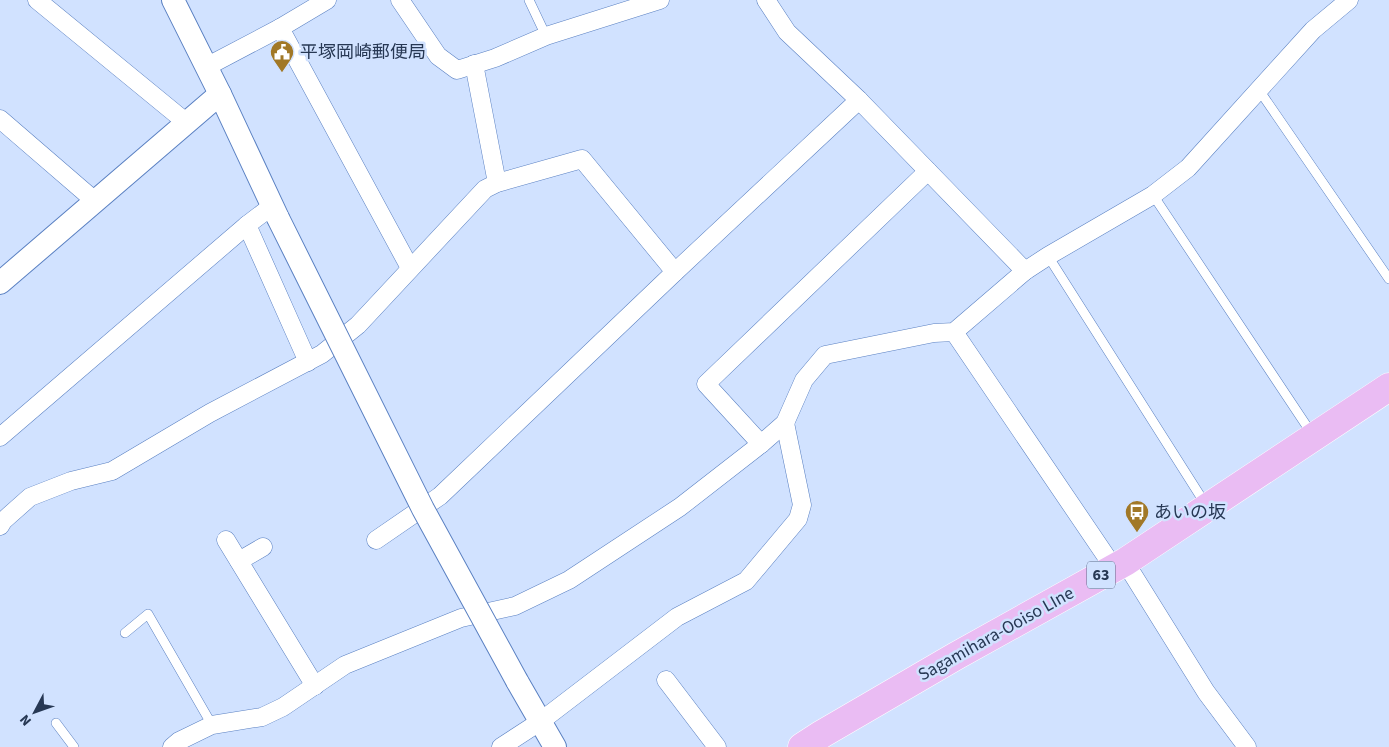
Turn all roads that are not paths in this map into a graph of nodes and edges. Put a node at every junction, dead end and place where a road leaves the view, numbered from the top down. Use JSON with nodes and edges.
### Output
{"nodes":[{"id":1,"x":37,"y":0,"type":"edge"},
{"id":2,"x":173,"y":0,"type":"edge"},
{"id":3,"x":400,"y":0,"type":"edge"},
{"id":4,"x":528,"y":0,"type":"edge"},
{"id":5,"x":659,"y":0,"type":"edge"},
{"id":6,"x":766,"y":0,"type":"edge"},
{"id":7,"x":1349,"y":0,"type":"edge"},
{"id":8,"x":316,"y":3,"type":"edge"},
{"id":9,"x":280,"y":28,"type":"junction"},
{"id":10,"x":546,"y":36,"type":"junction"},
{"id":11,"x":474,"y":64,"type":"junction"},
{"id":12,"x":206,"y":67,"type":"junction"},
{"id":13,"x":1259,"y":90,"type":"junction"},
{"id":14,"x":220,"y":94,"type":"junction"},
{"id":15,"x":859,"y":100,"type":"junction"},
{"id":16,"x":0,"y":119,"type":"edge"},
{"id":17,"x":186,"y":123,"type":"junction"},
{"id":18,"x":928,"y":171,"type":"junction"},
{"id":19,"x":497,"y":183,"type":"junction"},
{"id":20,"x":1153,"y":195,"type":"junction"},
{"id":21,"x":95,"y":201,"type":"junction"},
{"id":22,"x":275,"y":212,"type":"junction"},
{"id":23,"x":247,"y":225,"type":"junction"},
{"id":24,"x":1048,"y":256,"type":"junction"},
{"id":25,"x":410,"y":268,"type":"junction"},
{"id":26,"x":1025,"y":271,"type":"junction"},
{"id":27,"x":675,"y":272,"type":"junction"},
{"id":28,"x":3,"y":275,"type":"edge"},
{"id":29,"x":1389,"y":279,"type":"edge"},
{"id":30,"x":954,"y":332,"type":"junction"},
{"id":31,"x":308,"y":362,"type":"junction"},
{"id":32,"x":1389,"y":387,"type":"edge"},
{"id":33,"x":784,"y":423,"type":"junction"},
{"id":34,"x":0,"y":437,"type":"edge"},
{"id":35,"x":1314,"y":437,"type":"junction"},
{"id":36,"x":761,"y":444,"type":"junction"},
{"id":37,"x":1208,"y":507,"type":"junction"},
{"id":38,"x":0,"y":526,"type":"edge"},
{"id":39,"x":226,"y":540,"type":"dead end"},
{"id":40,"x":376,"y":540,"type":"dead end"},
{"id":41,"x":263,"y":547,"type":"dead end"},
{"id":42,"x":239,"y":561,"type":"junction"},
{"id":43,"x":1119,"y":565,"type":"junction"},
{"id":44,"x":125,"y":633,"type":"dead end"},
{"id":45,"x":666,"y":680,"type":"dead end"},
{"id":46,"x":315,"y":686,"type":"junction"},
{"id":47,"x":541,"y":721,"type":"junction"},
{"id":48,"x":56,"y":723,"type":"dead end"},
{"id":49,"x":212,"y":725,"type":"junction"},
{"id":50,"x":74,"y":747,"type":"edge"},
{"id":51,"x":172,"y":747,"type":"edge"},
{"id":52,"x":501,"y":747,"type":"edge"},
{"id":53,"x":555,"y":747,"type":"edge"},
{"id":54,"x":716,"y":747,"type":"edge"},
{"id":55,"x":802,"y":747,"type":"edge"},
{"id":56,"x":1247,"y":747,"type":"edge"}],
"edges":[{"from":1,"to":17,"type":"street"},
{"from":2,"to":12,"type":"street"},
{"from":3,"to":11,"type":"street"},
{"from":4,"to":10,"type":"lane"},
{"from":5,"to":10,"type":"street"},
{"from":6,"to":15,"type":"street"},
{"from":7,"to":13,"type":"street"},
{"from":8,"to":9,"type":"street"},
{"from":9,"to":12,"type":"street"},
{"from":9,"to":25,"type":"street"},
{"from":10,"to":11,"type":"street"},
{"from":11,"to":19,"type":"street"},
{"from":12,"to":14,"type":"street"},
{"from":13,"to":20,"type":"street"},
{"from":13,"to":29,"type":"lane"},
{"from":14,"to":17,"type":"street"},
{"from":14,"to":22,"type":"street"},
{"from":15,"to":18,"type":"street"},
{"from":15,"to":27,"type":"street"},
{"from":16,"to":21,"type":"street"},
{"from":17,"to":21,"type":"street"},
{"from":18,"to":26,"type":"street"},
{"from":18,"to":36,"type":"street"},
{"from":19,"to":25,"type":"street"},
{"from":19,"to":27,"type":"street"},
{"from":20,"to":24,"type":"street"},
{"from":20,"to":35,"type":"lane"},
{"from":21,"to":28,"type":"street"},
{"from":22,"to":23,"type":"street"},
{"from":22,"to":47,"type":"street","bridge":true},
{"from":23,"to":31,"type":"street"},
{"from":23,"to":34,"type":"street"},
{"from":24,"to":26,"type":"street"},
{"from":24,"to":37,"type":"lane"},
{"from":25,"to":31,"type":"street"},
{"from":26,"to":30,"type":"street"},
{"from":27,"to":40,"type":"street"},
{"from":30,"to":33,"type":"street"},
{"from":30,"to":43,"type":"street"},
{"from":31,"to":38,"type":"street"},
{"from":32,"to":35,"type":"main road","name":"Sagamihara-Ooiso LIne","number":"63"},
{"from":33,"to":36,"type":"street"},
{"from":33,"to":47,"type":"street"},
{"from":35,"to":37,"type":"main road","name":"Sagamihara-Ooiso LIne","number":"63"},
{"from":36,"to":46,"type":"street"},
{"from":37,"to":43,"type":"main road","name":"Sagamihara-Ooiso LIne","number":"63"},
{"from":39,"to":42,"type":"street"},
{"from":41,"to":42,"type":"street"},
{"from":42,"to":46,"type":"street"},
{"from":43,"to":55,"type":"main road","name":"Sagamihara-Ooiso LIne","number":"63"},
{"from":43,"to":56,"type":"street"},
{"from":44,"to":49,"type":"lane"},
{"from":45,"to":54,"type":"street"},
{"from":46,"to":49,"type":"street"},
{"from":47,"to":52,"type":"street"},
{"from":47,"to":53,"type":"street"},
{"from":48,"to":50,"type":"lane"},
{"from":49,"to":51,"type":"street"}]}
